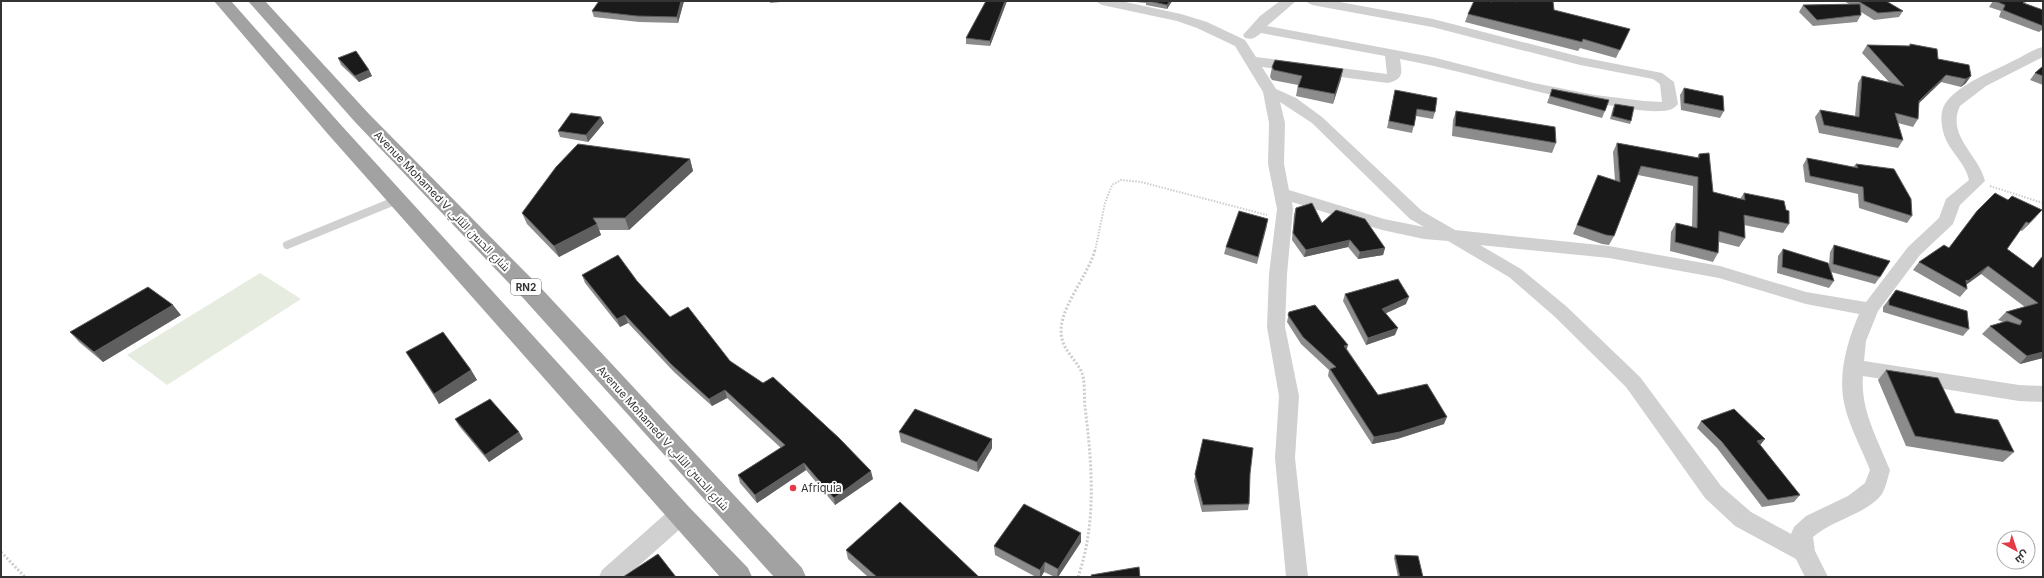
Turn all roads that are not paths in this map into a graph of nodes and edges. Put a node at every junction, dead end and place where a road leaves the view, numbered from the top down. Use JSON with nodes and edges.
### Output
{"nodes":[{"id":1,"x":222,"y":1,"type":"edge"},
{"id":2,"x":256,"y":1,"type":"edge"},
{"id":3,"x":1102,"y":1,"type":"edge"},
{"id":4,"x":1289,"y":1,"type":"edge"},
{"id":5,"x":1312,"y":1,"type":"edge"},
{"id":6,"x":1120,"y":3,"type":"edge"},
{"id":7,"x":1258,"y":28,"type":"junction"},
{"id":8,"x":1240,"y":43,"type":"junction"},
{"id":9,"x":2043,"y":51,"type":"edge"},
{"id":10,"x":1392,"y":52,"type":"junction"},
{"id":11,"x":1251,"y":61,"type":"junction"},
{"id":12,"x":1270,"y":92,"type":"junction"},
{"id":13,"x":1281,"y":193,"type":"junction"},
{"id":14,"x":397,"y":200,"type":"junction"},
{"id":15,"x":1454,"y":237,"type":"junction"},
{"id":16,"x":287,"y":245,"type":"dead end"},
{"id":17,"x":1870,"y":309,"type":"junction"},
{"id":18,"x":1854,"y":367,"type":"junction"},
{"id":19,"x":2043,"y":394,"type":"edge"},
{"id":20,"x":680,"y":515,"type":"junction"},
{"id":21,"x":1804,"y":552,"type":"junction"},
{"id":22,"x":610,"y":577,"type":"edge"},
{"id":23,"x":738,"y":577,"type":"edge"},
{"id":24,"x":792,"y":577,"type":"edge"},
{"id":25,"x":1297,"y":577,"type":"edge"},
{"id":26,"x":1817,"y":577,"type":"edge"}],
"edges":[{"from":1,"to":14,"type":"highway"},
{"from":2,"to":24,"type":"highway","name":"Avenue Mohamed V شارع الحسن الثاني","number":"RN2"},
{"from":3,"to":6,"type":"street"},
{"from":4,"to":7,"type":"street"},
{"from":5,"to":10,"type":"street"},
{"from":6,"to":8,"type":"street"},
{"from":7,"to":8,"type":"street"},
{"from":7,"to":10,"type":"street"},
{"from":8,"to":11,"type":"street"},
{"from":9,"to":17,"type":"street"},
{"from":10,"to":11,"type":"street"},
{"from":11,"to":12,"type":"street"},
{"from":12,"to":13,"type":"street"},
{"from":12,"to":15,"type":"street"},
{"from":13,"to":15,"type":"street"},
{"from":13,"to":25,"type":"street"},
{"from":14,"to":16,"type":"lane"},
{"from":14,"to":20,"type":"highway"},
{"from":15,"to":17,"type":"street"},
{"from":15,"to":21,"type":"street"},
{"from":17,"to":18,"type":"street"},
{"from":18,"to":19,"type":"street"},
{"from":18,"to":21,"type":"street"},
{"from":20,"to":22,"type":"street"},
{"from":20,"to":23,"type":"highway"},
{"from":21,"to":26,"type":"street"}]}
